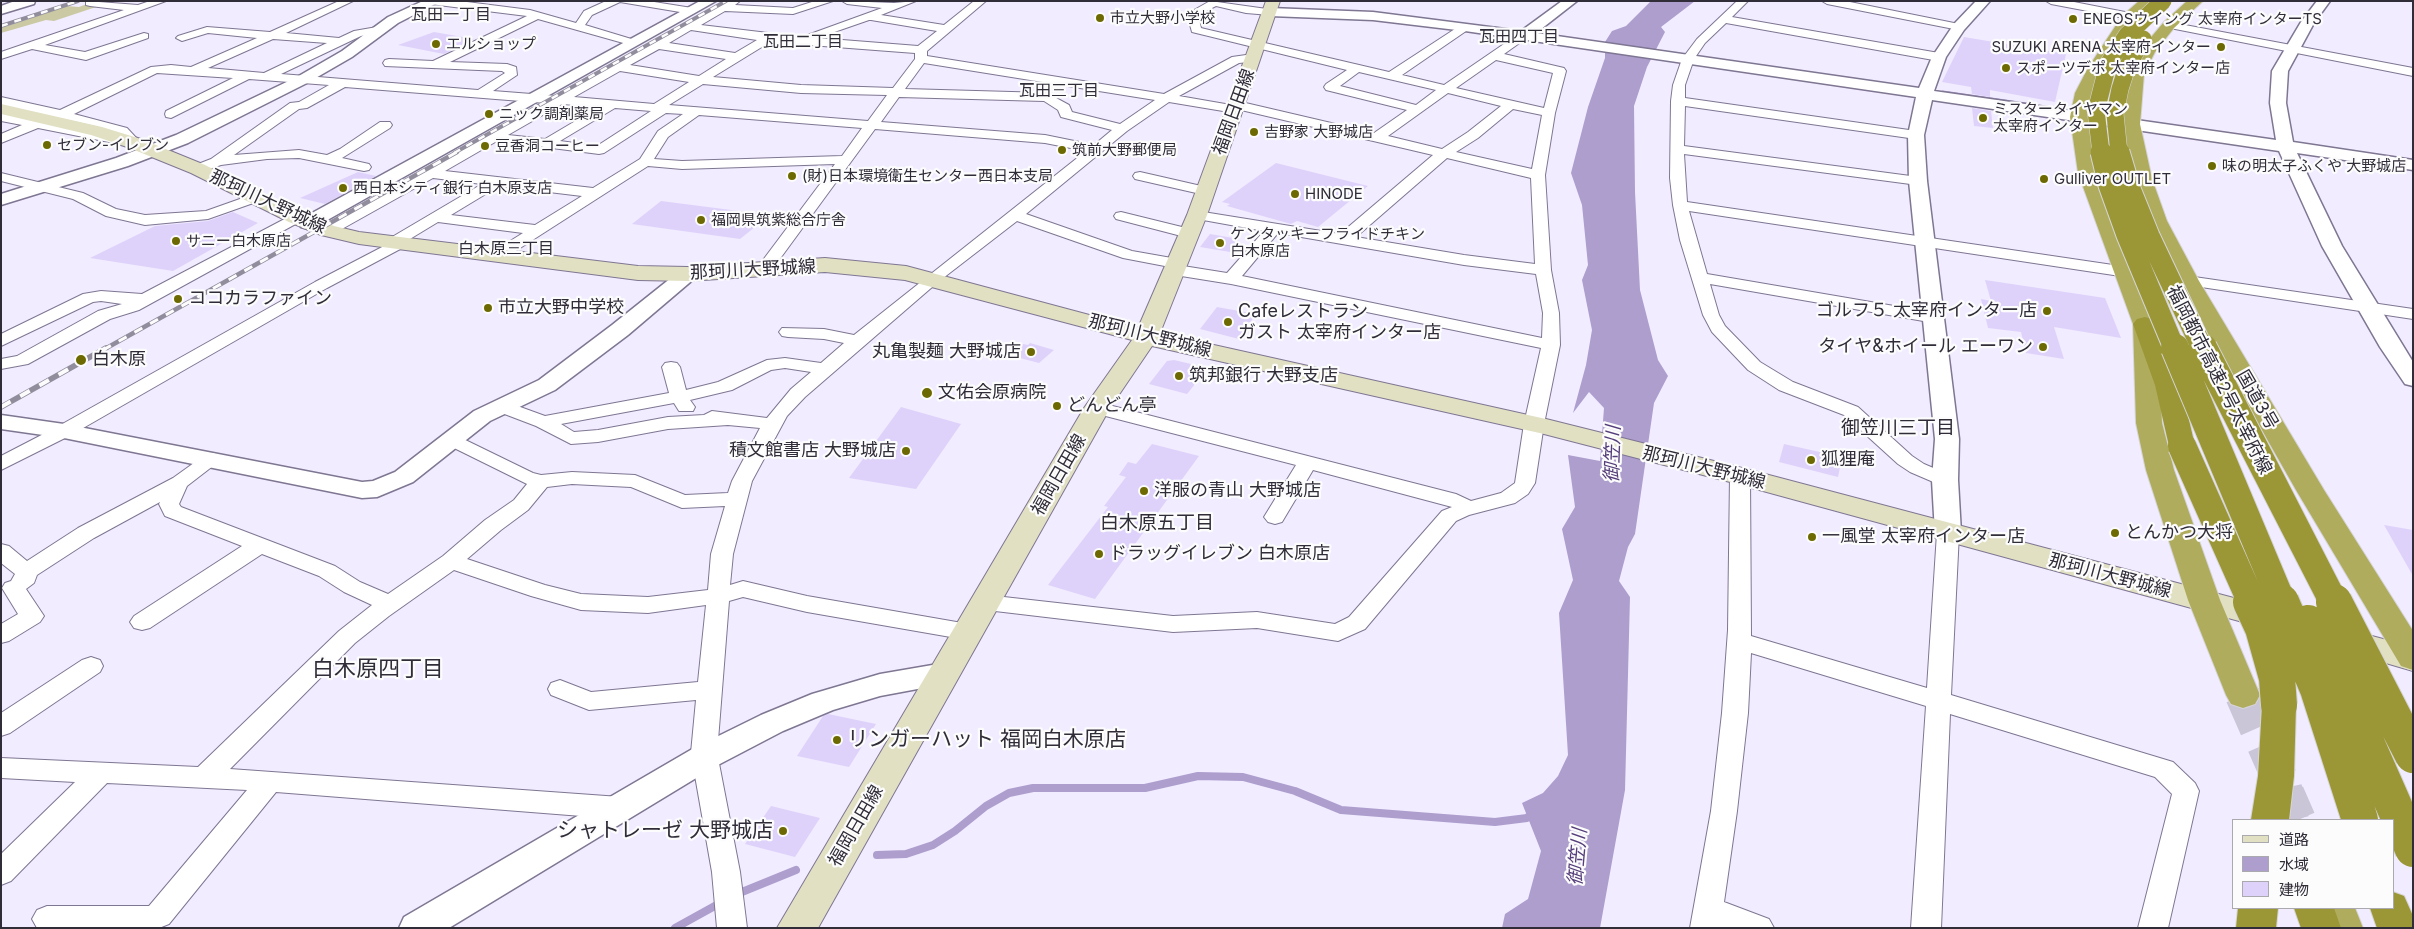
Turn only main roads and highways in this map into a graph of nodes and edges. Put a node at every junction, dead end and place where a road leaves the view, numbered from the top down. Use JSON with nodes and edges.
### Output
{"nodes":[{"id":1,"x":2148,"y":1,"type":"edge"},
{"id":2,"x":2163,"y":1,"type":"edge"},
{"id":3,"x":2182,"y":1,"type":"edge"},
{"id":4,"x":2196,"y":1,"type":"edge"},
{"id":5,"x":1272,"y":6,"type":"edge"},
{"id":6,"x":1,"y":109,"type":"edge"},
{"id":7,"x":2145,"y":324,"type":"junction"},
{"id":8,"x":1146,"y":337,"type":"junction"},
{"id":9,"x":2201,"y":413,"type":"junction"},
{"id":10,"x":2204,"y":600,"type":"junction"},
{"id":11,"x":2413,"y":658,"type":"edge"},
{"id":12,"x":2243,"y":695,"type":"tunnel mouth"},
{"id":13,"x":2413,"y":755,"type":"edge"},
{"id":14,"x":2270,"y":819,"type":"edge"},
{"id":15,"x":2360,"y":819,"type":"edge"},
{"id":16,"x":2413,"y":849,"type":"edge"},
{"id":17,"x":2258,"y":909,"type":"edge"},
{"id":18,"x":2314,"y":909,"type":"edge"},
{"id":19,"x":2335,"y":909,"type":"edge"},
{"id":20,"x":2390,"y":909,"type":"edge"},
{"id":21,"x":796,"y":928,"type":"edge"},
{"id":22,"x":2256,"y":928,"type":"edge"},
{"id":23,"x":2320,"y":928,"type":"edge"},
{"id":24,"x":2343,"y":928,"type":"edge"},
{"id":25,"x":2397,"y":928,"type":"edge"}],
"edges":[{"from":1,"to":7,"type":"highway"},
{"from":2,"to":9,"type":"highway","name":"福岡都市高速2号太宰府線","bridge":true},
{"from":3,"to":13,"type":"highway","name":"福岡都市高速2号太宰府線","bridge":true},
{"from":4,"to":11,"type":"highway","name":"国道3号"},
{"from":5,"to":8,"type":"main road","name":"福岡日田線"},
{"from":6,"to":8,"type":"main road","name":"那珂川大野城線"},
{"from":7,"to":10,"type":"highway"},
{"from":7,"to":14,"type":"highway","bridge":true},
{"from":8,"to":10,"type":"main road","name":"那珂川大野城線"},
{"from":8,"to":21,"type":"main road","name":"福岡日田線"},
{"from":9,"to":15,"type":"highway","bridge":true},
{"from":9,"to":16,"type":"highway","bridge":true},
{"from":10,"to":11,"type":"main road","name":"那珂川大野城線"},
{"from":10,"to":12,"type":"highway"},
{"from":17,"to":22,"type":"highway"},
{"from":18,"to":23,"type":"highway"},
{"from":19,"to":24,"type":"highway"},
{"from":20,"to":25,"type":"highway"}]}
